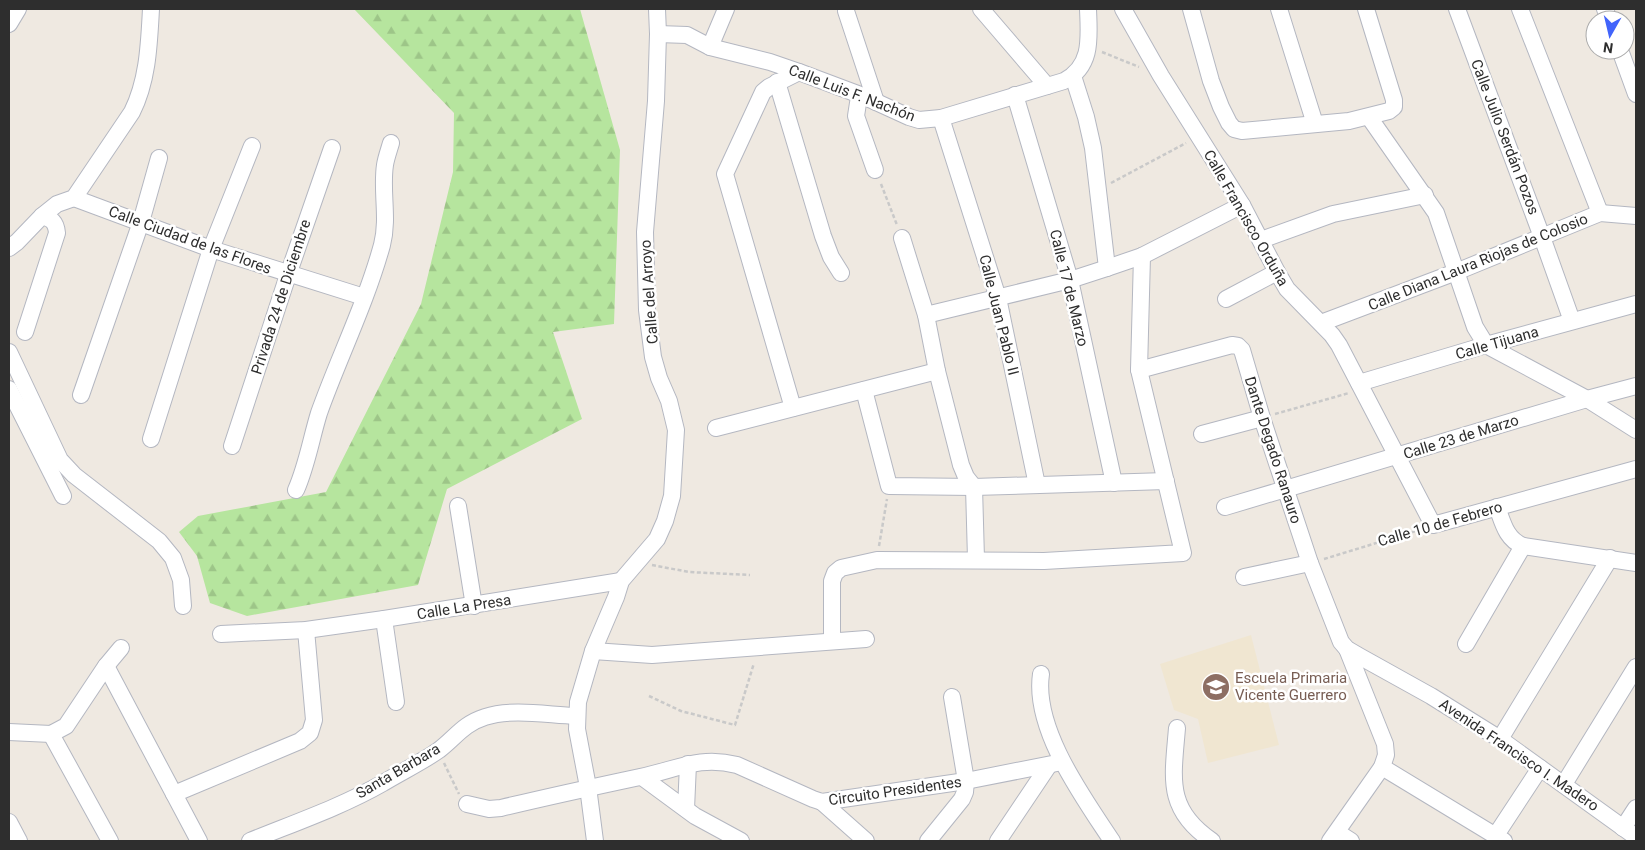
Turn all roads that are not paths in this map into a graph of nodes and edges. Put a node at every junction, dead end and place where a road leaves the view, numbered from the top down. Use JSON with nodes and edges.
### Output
{"nodes":[{"id":1,"x":18,"y":9,"type":"edge"},
{"id":2,"x":151,"y":9,"type":"edge"},
{"id":3,"x":657,"y":9,"type":"edge"},
{"id":4,"x":726,"y":9,"type":"edge"},
{"id":5,"x":981,"y":9,"type":"edge"},
{"id":6,"x":1088,"y":9,"type":"edge"},
{"id":7,"x":1123,"y":9,"type":"edge"},
{"id":8,"x":1191,"y":9,"type":"edge"},
{"id":9,"x":1279,"y":9,"type":"edge"},
{"id":10,"x":1366,"y":9,"type":"edge"},
{"id":11,"x":1457,"y":9,"type":"edge"},
{"id":12,"x":1520,"y":9,"type":"edge"},
{"id":13,"x":846,"y":12,"type":"dead end"},
{"id":14,"x":9,"y":24,"type":"edge"},
{"id":15,"x":658,"y":34,"type":"junction"},
{"id":16,"x":710,"y":47,"type":"junction"},
{"id":17,"x":1624,"y":60,"type":"edge"},
{"id":18,"x":799,"y":72,"type":"junction"},
{"id":19,"x":1073,"y":76,"type":"junction"},
{"id":20,"x":777,"y":82,"type":"junction"},
{"id":21,"x":1048,"y":86,"type":"junction"},
{"id":22,"x":1636,"y":94,"type":"edge"},
{"id":23,"x":1015,"y":95,"type":"junction"},
{"id":24,"x":870,"y":99,"type":"junction"},
{"id":25,"x":1369,"y":117,"type":"junction"},
{"id":26,"x":941,"y":118,"type":"junction"},
{"id":27,"x":1315,"y":124,"type":"junction"},
{"id":28,"x":391,"y":143,"type":"dead end"},
{"id":29,"x":252,"y":146,"type":"dead end"},
{"id":30,"x":332,"y":148,"type":"dead end"},
{"id":31,"x":159,"y":158,"type":"dead end"},
{"id":32,"x":875,"y":170,"type":"road end"},
{"id":33,"x":1425,"y":195,"type":"junction"},
{"id":34,"x":74,"y":198,"type":"junction"},
{"id":35,"x":1242,"y":205,"type":"junction"},
{"id":36,"x":1600,"y":213,"type":"junction"},
{"id":37,"x":42,"y":216,"type":"junction"},
{"id":38,"x":1636,"y":216,"type":"edge"},
{"id":39,"x":141,"y":222,"type":"junction"},
{"id":40,"x":1542,"y":236,"type":"junction"},
{"id":41,"x":902,"y":238,"type":"road end"},
{"id":42,"x":1261,"y":240,"type":"junction"},
{"id":43,"x":9,"y":248,"type":"edge"},
{"id":44,"x":211,"y":249,"type":"junction"},
{"id":45,"x":1142,"y":256,"type":"junction"},
{"id":46,"x":1107,"y":268,"type":"junction"},
{"id":47,"x":1277,"y":272,"type":"junction"},
{"id":48,"x":1456,"y":272,"type":"junction"},
{"id":49,"x":841,"y":273,"type":"dead end"},
{"id":50,"x":288,"y":275,"type":"junction"},
{"id":51,"x":1070,"y":280,"type":"junction"},
{"id":52,"x":364,"y":298,"type":"junction"},
{"id":53,"x":998,"y":298,"type":"junction"},
{"id":54,"x":1226,"y":299,"type":"dead end"},
{"id":55,"x":1636,"y":304,"type":"edge"},
{"id":56,"x":926,"y":315,"type":"junction"},
{"id":57,"x":1572,"y":321,"type":"junction"},
{"id":58,"x":1321,"y":323,"type":"junction"},
{"id":59,"x":25,"y":332,"type":"dead end"},
{"id":60,"x":1486,"y":345,"type":"junction"},
{"id":61,"x":9,"y":352,"type":"edge"},
{"id":62,"x":1139,"y":370,"type":"junction"},
{"id":63,"x":937,"y":371,"type":"junction"},
{"id":64,"x":1361,"y":386,"type":"junction"},
{"id":65,"x":1636,"y":386,"type":"edge"},
{"id":66,"x":9,"y":389,"type":"edge"},
{"id":67,"x":864,"y":390,"type":"junction"},
{"id":68,"x":81,"y":395,"type":"dead end"},
{"id":69,"x":1587,"y":399,"type":"junction"},
{"id":70,"x":794,"y":408,"type":"junction"},
{"id":71,"x":1262,"y":418,"type":"junction"},
{"id":72,"x":716,"y":428,"type":"dead end"},
{"id":73,"x":1636,"y":430,"type":"edge"},
{"id":74,"x":1202,"y":434,"type":"dead end"},
{"id":75,"x":151,"y":439,"type":"dead end"},
{"id":76,"x":232,"y":446,"type":"dead end"},
{"id":77,"x":1396,"y":456,"type":"junction"},
{"id":78,"x":1636,"y":469,"type":"edge"},
{"id":79,"x":1166,"y":481,"type":"junction"},
{"id":80,"x":1114,"y":483,"type":"junction"},
{"id":81,"x":1037,"y":485,"type":"junction"},
{"id":82,"x":974,"y":487,"type":"junction"},
{"id":83,"x":296,"y":490,"type":"dead end"},
{"id":84,"x":1286,"y":490,"type":"junction"},
{"id":85,"x":63,"y":496,"type":"dead end"},
{"id":86,"x":458,"y":506,"type":"dead end"},
{"id":87,"x":1225,"y":508,"type":"dead end"},
{"id":88,"x":1496,"y":508,"type":"junction"},
{"id":89,"x":1433,"y":525,"type":"joint"},
{"id":90,"x":1523,"y":546,"type":"junction"},
{"id":91,"x":1610,"y":558,"type":"junction"},
{"id":92,"x":976,"y":559,"type":"junction"},
{"id":93,"x":1310,"y":563,"type":"junction"},
{"id":94,"x":1636,"y":563,"type":"edge"},
{"id":95,"x":1244,"y":577,"type":"dead end"},
{"id":96,"x":621,"y":581,"type":"junction"},
{"id":97,"x":182,"y":606,"type":"dead end"},
{"id":98,"x":474,"y":606,"type":"junction"},
{"id":99,"x":384,"y":620,"type":"junction"},
{"id":100,"x":306,"y":630,"type":"junction"},
{"id":101,"x":221,"y":634,"type":"dead end"},
{"id":102,"x":866,"y":639,"type":"dead end"},
{"id":103,"x":832,"y":641,"type":"junction"},
{"id":104,"x":1466,"y":644,"type":"dead end"},
{"id":105,"x":120,"y":648,"type":"dead end"},
{"id":106,"x":1347,"y":649,"type":"junction"},
{"id":107,"x":593,"y":651,"type":"junction"},
{"id":108,"x":106,"y":666,"type":"junction"},
{"id":109,"x":1636,"y":667,"type":"edge"},
{"id":110,"x":1041,"y":674,"type":"dead end"},
{"id":111,"x":952,"y":697,"type":"dead end"},
{"id":112,"x":396,"y":702,"type":"dead end"},
{"id":113,"x":576,"y":716,"type":"junction"},
{"id":114,"x":1177,"y":728,"type":"dead end"},
{"id":115,"x":9,"y":732,"type":"edge"},
{"id":116,"x":51,"y":734,"type":"junction"},
{"id":117,"x":1500,"y":739,"type":"junction"},
{"id":118,"x":688,"y":764,"type":"junction"},
{"id":119,"x":1056,"y":764,"type":"junction"},
{"id":120,"x":1382,"y":767,"type":"junction"},
{"id":121,"x":1540,"y":768,"type":"junction"},
{"id":122,"x":642,"y":777,"type":"junction"},
{"id":123,"x":966,"y":780,"type":"junction"},
{"id":124,"x":1564,"y":784,"type":"junction"},
{"id":125,"x":588,"y":787,"type":"junction"},
{"id":126,"x":174,"y":794,"type":"junction"},
{"id":127,"x":822,"y":802,"type":"junction"},
{"id":128,"x":467,"y":804,"type":"road end"},
{"id":129,"x":1636,"y":808,"type":"edge"},
{"id":130,"x":686,"y":809,"type":"junction"},
{"id":131,"x":9,"y":822,"type":"edge"},
{"id":132,"x":1630,"y":832,"type":"edge"},
{"id":133,"x":1334,"y":836,"type":"edge"},
{"id":134,"x":1104,"y":837,"type":"edge"},
{"id":135,"x":1500,"y":838,"type":"edge"},
{"id":136,"x":19,"y":841,"type":"edge"},
{"id":137,"x":110,"y":841,"type":"edge"},
{"id":138,"x":199,"y":841,"type":"edge"},
{"id":139,"x":250,"y":841,"type":"edge"},
{"id":140,"x":594,"y":841,"type":"edge"},
{"id":141,"x":741,"y":841,"type":"edge"},
{"id":142,"x":866,"y":841,"type":"edge"},
{"id":143,"x":928,"y":841,"type":"edge"},
{"id":144,"x":998,"y":841,"type":"edge"},
{"id":145,"x":1212,"y":841,"type":"edge"},
{"id":146,"x":1351,"y":841,"type":"edge"}],
"edges":[{"from":1,"to":14,"type":"street"},
{"from":2,"to":34,"type":"street"},
{"from":3,"to":15,"type":"street","name":"Calle del Arroyo"},
{"from":4,"to":16,"type":"street"},
{"from":5,"to":21,"type":"street"},
{"from":6,"to":19,"type":"street"},
{"from":7,"to":35,"type":"street","name":"Calle Francisco Orduña"},
{"from":8,"to":27,"type":"street"},
{"from":9,"to":27,"type":"street"},
{"from":10,"to":25,"type":"street"},
{"from":11,"to":40,"type":"street","name":"Calle Julio Serdán Pozos"},
{"from":12,"to":36,"type":"street"},
{"from":13,"to":24,"type":"street"},
{"from":15,"to":16,"type":"street","name":"Calle Luis F. Nachón"},
{"from":15,"to":96,"type":"street","name":"Calle del Arroyo"},
{"from":16,"to":18,"type":"street","name":"Calle Luis F. Nachón"},
{"from":17,"to":22,"type":"street"},
{"from":18,"to":20,"type":"street"},
{"from":18,"to":24,"type":"street","name":"Calle Luis F. Nachón"},
{"from":19,"to":21,"type":"street","name":"Calle Luis F. Nachón"},
{"from":19,"to":46,"type":"street"},
{"from":20,"to":49,"type":"street"},
{"from":20,"to":70,"type":"street"},
{"from":21,"to":23,"type":"street","name":"Calle Luis F. Nachón"},
{"from":23,"to":26,"type":"street","name":"Calle Luis F. Nachón"},
{"from":23,"to":51,"type":"street","name":"Calle 17 de Marzo"},
{"from":24,"to":26,"type":"street","name":"Calle Luis F. Nachón"},
{"from":24,"to":32,"type":"street"},
{"from":25,"to":27,"type":"street"},
{"from":25,"to":33,"type":"street"},
{"from":26,"to":53,"type":"street","name":"Calle Juan Pablo II"},
{"from":28,"to":52,"type":"street"},
{"from":29,"to":44,"type":"street"},
{"from":30,"to":50,"type":"street","name":"Privada 24 de Diciembre"},
{"from":31,"to":39,"type":"street"},
{"from":33,"to":42,"type":"street"},
{"from":33,"to":48,"type":"street"},
{"from":34,"to":37,"type":"street"},
{"from":34,"to":39,"type":"street","name":"Calle Ciudad de las Flores"},
{"from":35,"to":42,"type":"street","name":"Calle Francisco Orduña"},
{"from":35,"to":45,"type":"street"},
{"from":36,"to":38,"type":"street","name":"Calle Diana Laura Riojas de Colosio"},
{"from":36,"to":40,"type":"street","name":"Calle Diana Laura Riojas de Colosio"},
{"from":37,"to":43,"type":"street"},
{"from":37,"to":59,"type":"street"},
{"from":39,"to":44,"type":"street","name":"Calle Ciudad de las Flores"},
{"from":39,"to":68,"type":"street"},
{"from":40,"to":48,"type":"street","name":"Calle Diana Laura Riojas de Colosio"},
{"from":40,"to":57,"type":"street","name":"Calle Julio Serdán Pozos"},
{"from":41,"to":56,"type":"street"},
{"from":42,"to":47,"type":"street","name":"Calle Francisco Orduña"},
{"from":44,"to":50,"type":"street","name":"Calle Ciudad de las Flores"},
{"from":44,"to":75,"type":"street"},
{"from":45,"to":46,"type":"street"},
{"from":45,"to":62,"type":"street"},
{"from":46,"to":51,"type":"street"},
{"from":47,"to":54,"type":"street"},
{"from":47,"to":58,"type":"street","name":"Calle Francisco Orduña"},
{"from":48,"to":58,"type":"street","name":"Calle Diana Laura Riojas de Colosio"},
{"from":48,"to":60,"type":"street"},
{"from":50,"to":52,"type":"street","name":"Calle Ciudad de las Flores"},
{"from":50,"to":76,"type":"street","name":"Privada 24 de Diciembre"},
{"from":51,"to":53,"type":"street"},
{"from":51,"to":80,"type":"street","name":"Calle 17 de Marzo"},
{"from":52,"to":83,"type":"street"},
{"from":53,"to":56,"type":"street"},
{"from":53,"to":81,"type":"street","name":"Calle Juan Pablo II"},
{"from":55,"to":57,"type":"street","name":"Calle Tijuana"},
{"from":56,"to":63,"type":"street"},
{"from":57,"to":60,"type":"street","name":"Calle Tijuana"},
{"from":58,"to":64,"type":"street","name":"Calle Francisco Orduña"},
{"from":60,"to":64,"type":"street","name":"Calle Tijuana"},
{"from":60,"to":69,"type":"street"},
{"from":61,"to":97,"type":"street"},
{"from":62,"to":71,"type":"street","name":"Dante Degado Ranauro"},
{"from":62,"to":79,"type":"street"},
{"from":63,"to":67,"type":"street"},
{"from":63,"to":82,"type":"street"},
{"from":64,"to":77,"type":"street","name":"Calle Francisco Orduña"},
{"from":65,"to":69,"type":"street","name":"Calle 23 de Marzo"},
{"from":66,"to":85,"type":"street"},
{"from":67,"to":70,"type":"street"},
{"from":67,"to":82,"type":"street"},
{"from":69,"to":73,"type":"street"},
{"from":69,"to":77,"type":"street","name":"Calle 23 de Marzo"},
{"from":70,"to":72,"type":"street"},
{"from":71,"to":74,"type":"street"},
{"from":71,"to":84,"type":"street","name":"Dante Degado Ranauro"},
{"from":77,"to":84,"type":"street","name":"Calle 23 de Marzo"},
{"from":77,"to":89,"type":"street","name":"Calle Francisco Orduña"},
{"from":78,"to":88,"type":"street","name":"Calle 10 de Febrero"},
{"from":79,"to":80,"type":"street"},
{"from":79,"to":92,"type":"street"},
{"from":80,"to":81,"type":"street"},
{"from":81,"to":82,"type":"street"},
{"from":82,"to":92,"type":"street"},
{"from":84,"to":87,"type":"street","name":"Calle 23 de Marzo"},
{"from":84,"to":93,"type":"street","name":"Dante Degado Ranauro"},
{"from":86,"to":98,"type":"street"},
{"from":88,"to":89,"type":"street","name":"Calle 10 de Febrero"},
{"from":88,"to":90,"type":"street"},
{"from":90,"to":91,"type":"street"},
{"from":90,"to":104,"type":"street"},
{"from":91,"to":94,"type":"street"},
{"from":91,"to":117,"type":"street"},
{"from":92,"to":103,"type":"street"},
{"from":93,"to":95,"type":"street"},
{"from":93,"to":106,"type":"street","name":"Dante Degado Ranauro"},
{"from":96,"to":98,"type":"street","name":"Calle La Presa"},
{"from":96,"to":107,"type":"street","name":"Calle del Arroyo"},
{"from":98,"to":99,"type":"street","name":"Calle La Presa"},
{"from":99,"to":100,"type":"street","name":"Calle La Presa"},
{"from":99,"to":112,"type":"street"},
{"from":100,"to":101,"type":"street","name":"Calle La Presa"},
{"from":100,"to":126,"type":"street"},
{"from":102,"to":103,"type":"street"},
{"from":103,"to":107,"type":"street"},
{"from":105,"to":108,"type":"street"},
{"from":106,"to":117,"type":"street","name":"Avenida Francisco I. Madero"},
{"from":106,"to":120,"type":"street","name":"Dante Degado Ranauro"},
{"from":107,"to":113,"type":"street","name":"Calle del Arroyo"},
{"from":108,"to":116,"type":"street"},
{"from":108,"to":126,"type":"street"},
{"from":109,"to":124,"type":"street"},
{"from":110,"to":119,"type":"street"},
{"from":111,"to":123,"type":"street"},
{"from":113,"to":125,"type":"street","name":"Calle del Arroyo"},
{"from":113,"to":139,"type":"street","name":"Santa Barbara"},
{"from":114,"to":145,"type":"street"},
{"from":115,"to":116,"type":"street"},
{"from":116,"to":137,"type":"street"},
{"from":117,"to":121,"type":"street","name":"Avenida Francisco I. Madero"},
{"from":118,"to":122,"type":"street","name":"Circuito Presidentes"},
{"from":118,"to":127,"type":"street","name":"Circuito Presidentes"},
{"from":118,"to":130,"type":"street"},
{"from":119,"to":123,"type":"street","name":"Circuito Presidentes"},
{"from":119,"to":134,"type":"street"},
{"from":119,"to":144,"type":"street"},
{"from":120,"to":133,"type":"street"},
{"from":120,"to":135,"type":"street"},
{"from":121,"to":124,"type":"street","name":"Avenida Francisco I. Madero"},
{"from":121,"to":135,"type":"street"},
{"from":122,"to":125,"type":"street","name":"Circuito Presidentes"},
{"from":122,"to":130,"type":"street"},
{"from":123,"to":127,"type":"street","name":"Circuito Presidentes"},
{"from":123,"to":143,"type":"street"},
{"from":124,"to":132,"type":"street","name":"Avenida Francisco I. Madero"},
{"from":125,"to":128,"type":"street","name":"Circuito Presidentes"},
{"from":125,"to":140,"type":"street","name":"Calle del Arroyo"},
{"from":126,"to":138,"type":"street"},
{"from":127,"to":142,"type":"street"},
{"from":129,"to":132,"type":"street"},
{"from":130,"to":141,"type":"street"},
{"from":131,"to":136,"type":"street"},
{"from":133,"to":146,"type":"street"}]}
